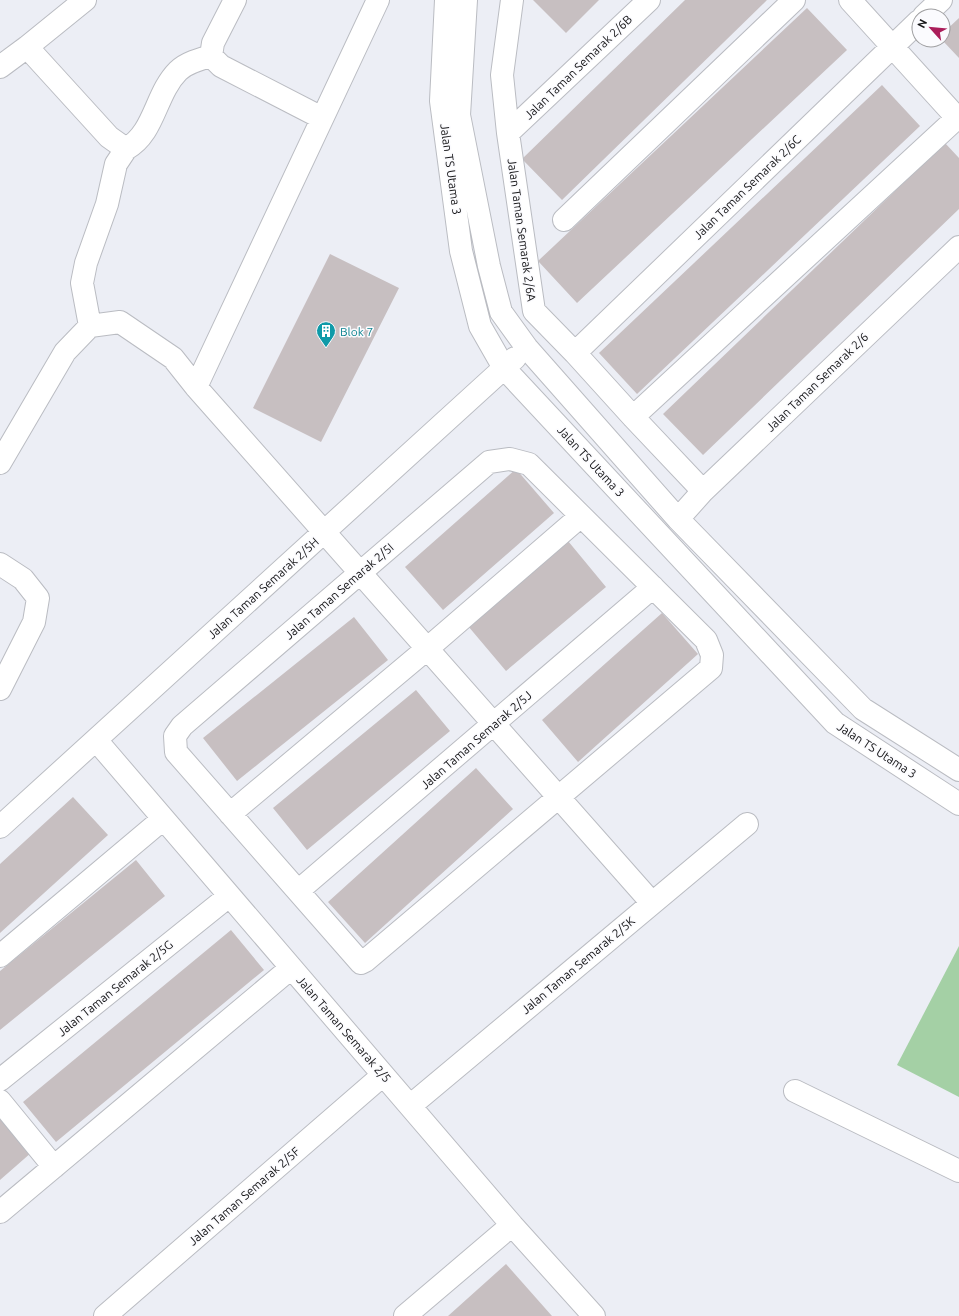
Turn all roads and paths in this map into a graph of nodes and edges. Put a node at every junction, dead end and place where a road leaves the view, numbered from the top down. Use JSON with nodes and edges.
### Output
{"nodes":[{"id":1,"x":85,"y":0,"type":"edge"},
{"id":2,"x":235,"y":0,"type":"edge"},
{"id":3,"x":378,"y":0,"type":"edge"},
{"id":4,"x":446,"y":0,"type":"edge"},
{"id":5,"x":466,"y":0,"type":"edge"},
{"id":6,"x":512,"y":0,"type":"edge"},
{"id":7,"x":649,"y":0,"type":"edge"},
{"id":8,"x":794,"y":0,"type":"edge"},
{"id":9,"x":850,"y":0,"type":"edge"},
{"id":10,"x":941,"y":0,"type":"edge"},
{"id":11,"x":932,"y":8,"type":"edge"},
{"id":12,"x":911,"y":29,"type":"edge"},
{"id":13,"x":27,"y":47,"type":"junction"},
{"id":14,"x":892,"y":47,"type":"junction"},
{"id":15,"x":211,"y":56,"type":"junction"},
{"id":16,"x":0,"y":67,"type":"edge"},
{"id":17,"x":322,"y":118,"type":"junction"},
{"id":18,"x":958,"y":118,"type":"edge"},
{"id":19,"x":508,"y":134,"type":"junction"},
{"id":20,"x":126,"y":149,"type":"junction"},
{"id":21,"x":564,"y":220,"type":"dead end"},
{"id":22,"x":959,"y":247,"type":"edge"},
{"id":23,"x":90,"y":326,"type":"junction"},
{"id":24,"x":527,"y":348,"type":"junction"},
{"id":25,"x":575,"y":352,"type":"junction"},
{"id":26,"x":504,"y":368,"type":"junction"},
{"id":27,"x":196,"y":387,"type":"junction"},
{"id":28,"x":633,"y":418,"type":"junction"},
{"id":29,"x":0,"y":463,"type":"edge"},
{"id":30,"x":703,"y":491,"type":"junction"},
{"id":31,"x":582,"y":516,"type":"junction"},
{"id":32,"x":678,"y":519,"type":"junction"},
{"id":33,"x":325,"y":531,"type":"junction"},
{"id":34,"x":0,"y":564,"type":"edge"},
{"id":35,"x":361,"y":572,"type":"junction"},
{"id":36,"x":653,"y":587,"type":"junction"},
{"id":37,"x":428,"y":648,"type":"junction"},
{"id":38,"x":0,"y":689,"type":"edge"},
{"id":39,"x":495,"y":724,"type":"junction"},
{"id":40,"x":96,"y":740,"type":"junction"},
{"id":41,"x":959,"y":770,"type":"edge"},
{"id":42,"x":559,"y":797,"type":"junction"},
{"id":43,"x":959,"y":804,"type":"edge"},
{"id":44,"x":230,"y":814,"type":"junction"},
{"id":45,"x":163,"y":819,"type":"junction"},
{"id":46,"x":747,"y":824,"type":"dead end"},
{"id":47,"x":0,"y":827,"type":"edge"},
{"id":48,"x":298,"y":891,"type":"junction"},
{"id":49,"x":229,"y":896,"type":"junction"},
{"id":50,"x":652,"y":902,"type":"junction"},
{"id":51,"x":0,"y":956,"type":"edge"},
{"id":52,"x":291,"y":968,"type":"junction"},
{"id":53,"x":383,"y":1075,"type":"junction"},
{"id":54,"x":0,"y":1080,"type":"edge"},
{"id":55,"x":795,"y":1091,"type":"dead end"},
{"id":56,"x":0,"y":1102,"type":"edge"},
{"id":57,"x":410,"y":1106,"type":"junction"},
{"id":58,"x":54,"y":1167,"type":"junction"},
{"id":59,"x":959,"y":1170,"type":"edge"},
{"id":60,"x":0,"y":1212,"type":"edge"},
{"id":61,"x":512,"y":1225,"type":"junction"},
{"id":62,"x":105,"y":1316,"type":"edge"},
{"id":63,"x":405,"y":1316,"type":"edge"},
{"id":64,"x":593,"y":1316,"type":"edge"}],
"edges":[{"from":1,"to":13,"type":"street"},
{"from":2,"to":15,"type":"street"},
{"from":3,"to":17,"type":"street"},
{"from":4,"to":26,"type":"street","name":"Jalan TS Utama 3"},
{"from":5,"to":24,"type":"street","name":"Jalan TS Utama 3"},
{"from":6,"to":19,"type":"street","name":"Jalan Taman Semarak 2/6A"},
{"from":7,"to":19,"type":"street","name":"Jalan Taman Semarak 2/6B"},
{"from":8,"to":21,"type":"street"},
{"from":9,"to":14,"type":"street"},
{"from":10,"to":11,"type":"street"},
{"from":12,"to":14,"type":"street","name":"Jalan Taman Semarak 2/6C"},
{"from":13,"to":16,"type":"street"},
{"from":13,"to":20,"type":"street"},
{"from":14,"to":18,"type":"street"},
{"from":14,"to":25,"type":"street","name":"Jalan Taman Semarak 2/6C"},
{"from":15,"to":17,"type":"street"},
{"from":15,"to":20,"type":"street"},
{"from":17,"to":27,"type":"street"},
{"from":18,"to":28,"type":"street"},
{"from":19,"to":25,"type":"street","name":"Jalan Taman Semarak 2/6A"},
{"from":20,"to":23,"type":"street"},
{"from":22,"to":30,"type":"street","name":"Jalan Taman Semarak 2/6"},
{"from":23,"to":27,"type":"street"},
{"from":23,"to":29,"type":"street"},
{"from":24,"to":26,"type":"street","name":"Jalan Taman Semarak 2/5H"},
{"from":24,"to":32,"type":"street","name":"Jalan TS Utama 3"},
{"from":25,"to":28,"type":"street","name":"Jalan Taman Semarak 2/6A"},
{"from":26,"to":33,"type":"street","name":"Jalan Taman Semarak 2/5H"},
{"from":26,"to":43,"type":"street","name":"Jalan TS Utama 3"},
{"from":27,"to":33,"type":"street"},
{"from":28,"to":30,"type":"street","name":"Jalan Taman Semarak 2/6A"},
{"from":30,"to":32,"type":"street","name":"Jalan Taman Semarak 2/6"},
{"from":31,"to":35,"type":"street","name":"Jalan Taman Semarak 2/5I"},
{"from":31,"to":36,"type":"street"},
{"from":31,"to":37,"type":"street"},
{"from":32,"to":41,"type":"street","name":"Jalan TS Utama 3"},
{"from":33,"to":35,"type":"street"},
{"from":33,"to":40,"type":"street","name":"Jalan Taman Semarak 2/5H"},
{"from":34,"to":38,"type":"street"},
{"from":35,"to":37,"type":"street"},
{"from":35,"to":44,"type":"street","name":"Jalan Taman Semarak 2/5I"},
{"from":36,"to":39,"type":"street","name":"Jalan Taman Semarak 2/5J"},
{"from":36,"to":42,"type":"street"},
{"from":37,"to":39,"type":"street"},
{"from":37,"to":44,"type":"street"},
{"from":39,"to":42,"type":"street"},
{"from":39,"to":48,"type":"street","name":"Jalan Taman Semarak 2/5J"},
{"from":40,"to":45,"type":"street","name":"Jalan Taman Semarak 2/5"},
{"from":40,"to":47,"type":"street","name":"Jalan Taman Semarak 2/5H"},
{"from":42,"to":48,"type":"street"},
{"from":42,"to":50,"type":"street"},
{"from":44,"to":48,"type":"street"},
{"from":45,"to":49,"type":"street","name":"Jalan Taman Semarak 2/5"},
{"from":45,"to":51,"type":"street"},
{"from":46,"to":50,"type":"street","name":"Jalan Taman Semarak 2/5K"},
{"from":49,"to":52,"type":"street","name":"Jalan Taman Semarak 2/5"},
{"from":49,"to":54,"type":"street","name":"Jalan Taman Semarak 2/5G"},
{"from":50,"to":57,"type":"street","name":"Jalan Taman Semarak 2/5K"},
{"from":52,"to":53,"type":"street","name":"Jalan Taman Semarak 2/5"},
{"from":52,"to":58,"type":"street"},
{"from":53,"to":57,"type":"street","name":"Jalan Taman Semarak 2/5"},
{"from":53,"to":62,"type":"street","name":"Jalan Taman Semarak 2/5F"},
{"from":55,"to":59,"type":"street"},
{"from":56,"to":58,"type":"street"},
{"from":57,"to":61,"type":"street","name":"Jalan Taman Semarak 2/5"},
{"from":58,"to":60,"type":"street"},
{"from":61,"to":63,"type":"street"},
{"from":61,"to":64,"type":"street","name":"Jalan Taman Semarak 2/5"}]}
